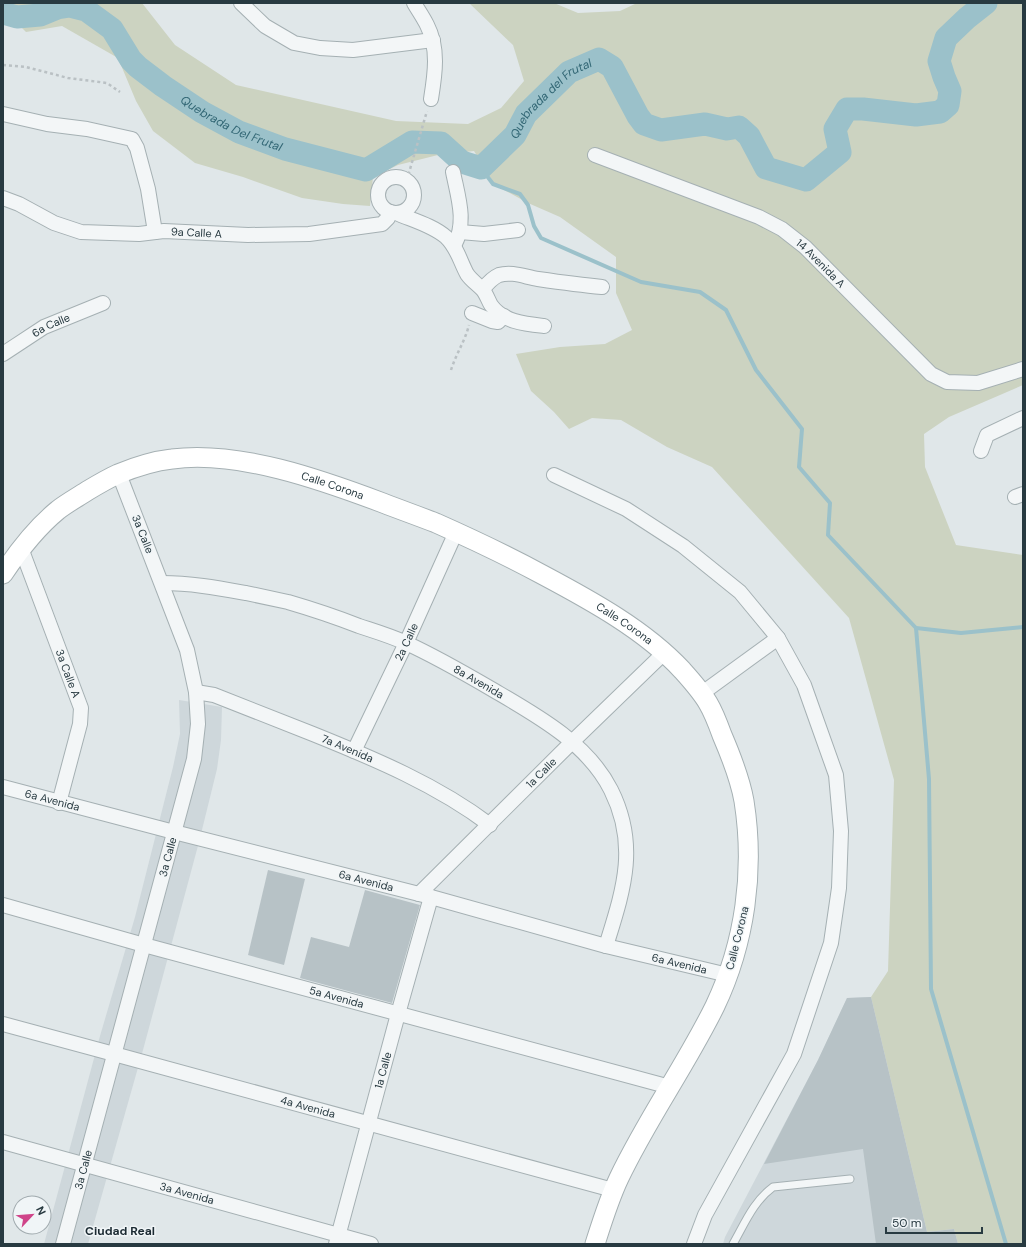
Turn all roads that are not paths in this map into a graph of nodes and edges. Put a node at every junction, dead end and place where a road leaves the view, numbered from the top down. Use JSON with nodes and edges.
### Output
{"nodes":[{"id":1,"x":241,"y":3,"type":"edge"},
{"id":2,"x":414,"y":3,"type":"edge"},
{"id":3,"x":433,"y":40,"type":"junction"},
{"id":4,"x":431,"y":99,"type":"road end"},
{"id":5,"x":3,"y":114,"type":"edge"},
{"id":6,"x":595,"y":155,"type":"dead end"},
{"id":7,"x":453,"y":172,"type":"dead end"},
{"id":8,"x":3,"y":198,"type":"edge"},
{"id":9,"x":393,"y":212,"type":"junction"},
{"id":10,"x":518,"y":230,"type":"dead end"},
{"id":11,"x":155,"y":232,"type":"junction"},
{"id":12,"x":460,"y":232,"type":"junction"},
{"id":13,"x":454,"y":246,"type":"junction"},
{"id":14,"x":602,"y":287,"type":"dead end"},
{"id":15,"x":483,"y":289,"type":"junction"},
{"id":16,"x":103,"y":303,"type":"dead end"},
{"id":17,"x":472,"y":313,"type":"road end"},
{"id":18,"x":504,"y":316,"type":"junction"},
{"id":19,"x":544,"y":326,"type":"dead end"},
{"id":20,"x":3,"y":354,"type":"edge"},
{"id":21,"x":1023,"y":369,"type":"edge"},
{"id":22,"x":1023,"y":418,"type":"edge"},
{"id":23,"x":981,"y":451,"type":"dead end"},
{"id":24,"x":119,"y":474,"type":"junction"},
{"id":25,"x":554,"y":475,"type":"dead end"},
{"id":26,"x":456,"y":532,"type":"junction"},
{"id":27,"x":21,"y":548,"type":"junction"},
{"id":28,"x":3,"y":574,"type":"edge"},
{"id":29,"x":162,"y":583,"type":"junction"},
{"id":30,"x":778,"y":638,"type":"junction"},
{"id":31,"x":406,"y":643,"type":"junction"},
{"id":32,"x":664,"y":653,"type":"junction"},
{"id":33,"x":196,"y":692,"type":"junction"},
{"id":34,"x":701,"y":694,"type":"junction"},
{"id":35,"x":573,"y":741,"type":"junction"},
{"id":36,"x":354,"y":751,"type":"junction"},
{"id":37,"x":3,"y":787,"type":"edge"},
{"id":38,"x":59,"y":803,"type":"junction"},
{"id":39,"x":490,"y":825,"type":"junction"},
{"id":40,"x":174,"y":832,"type":"junction"},
{"id":41,"x":425,"y":896,"type":"junction"},
{"id":42,"x":3,"y":905,"type":"edge"},
{"id":43,"x":144,"y":945,"type":"junction"},
{"id":44,"x":606,"y":946,"type":"junction"},
{"id":45,"x":728,"y":975,"type":"junction"},
{"id":46,"x":398,"y":1014,"type":"junction"},
{"id":47,"x":3,"y":1024,"type":"edge"},
{"id":48,"x":114,"y":1054,"type":"junction"},
{"id":49,"x":670,"y":1087,"type":"junction"},
{"id":50,"x":368,"y":1123,"type":"junction"},
{"id":51,"x":3,"y":1142,"type":"edge"},
{"id":52,"x":84,"y":1165,"type":"junction"},
{"id":53,"x":850,"y":1179,"type":"dead end"},
{"id":54,"x":613,"y":1190,"type":"junction"},
{"id":55,"x":337,"y":1240,"type":"edge"},
{"id":56,"x":63,"y":1244,"type":"edge"},
{"id":57,"x":371,"y":1244,"type":"edge"},
{"id":58,"x":595,"y":1244,"type":"edge"},
{"id":59,"x":694,"y":1244,"type":"edge"},
{"id":60,"x":733,"y":1244,"type":"edge"}],
"edges":[{"from":1,"to":3,"type":"street"},
{"from":2,"to":3,"type":"street"},
{"from":3,"to":4,"type":"street"},
{"from":5,"to":11,"type":"street"},
{"from":6,"to":21,"type":"street","name":"14 Avenida A"},
{"from":7,"to":12,"type":"street"},
{"from":8,"to":11,"type":"street","name":"9a Calle A"},
{"from":9,"to":9,"type":"street"},
{"from":9,"to":11,"type":"street","name":"9a Calle A"},
{"from":9,"to":13,"type":"street"},
{"from":10,"to":12,"type":"street"},
{"from":12,"to":13,"type":"street"},
{"from":13,"to":15,"type":"street"},
{"from":14,"to":15,"type":"street"},
{"from":15,"to":18,"type":"street"},
{"from":16,"to":20,"type":"street","name":"6a Calle"},
{"from":17,"to":18,"type":"street"},
{"from":18,"to":19,"type":"street"},
{"from":22,"to":23,"type":"street"},
{"from":24,"to":26,"type":"street","name":"Calle Corona"},
{"from":24,"to":27,"type":"street","name":"Calle Corona"},
{"from":24,"to":29,"type":"street","name":"3a Calle"},
{"from":25,"to":30,"type":"street"},
{"from":26,"to":31,"type":"street","name":"2a Calle"},
{"from":26,"to":32,"type":"street","name":"Calle Corona"},
{"from":27,"to":28,"type":"street","name":"Calle Corona"},
{"from":27,"to":38,"type":"street","name":"3a Calle A"},
{"from":29,"to":31,"type":"street","name":"8a Avenida"},
{"from":29,"to":33,"type":"street","name":"3a Calle"},
{"from":30,"to":34,"type":"street"},
{"from":30,"to":59,"type":"street"},
{"from":31,"to":35,"type":"street","name":"8a Avenida"},
{"from":31,"to":36,"type":"street","name":"2a Calle"},
{"from":32,"to":34,"type":"street","name":"Calle Corona"},
{"from":32,"to":35,"type":"street","name":"1a Calle"},
{"from":33,"to":36,"type":"street","name":"7a Avenida"},
{"from":33,"to":40,"type":"street","name":"3a Calle"},
{"from":34,"to":45,"type":"street","name":"Calle Corona"},
{"from":35,"to":39,"type":"street","name":"1a Calle"},
{"from":35,"to":44,"type":"street","name":"8a Avenida"},
{"from":36,"to":39,"type":"street","name":"7a Avenida"},
{"from":37,"to":38,"type":"street","name":"6a Avenida"},
{"from":38,"to":40,"type":"street","name":"6a Avenida"},
{"from":39,"to":41,"type":"street","name":"1a Calle"},
{"from":40,"to":41,"type":"street","name":"6a Avenida"},
{"from":40,"to":43,"type":"street","name":"3a Calle"},
{"from":41,"to":44,"type":"street","name":"6a Avenida"},
{"from":41,"to":46,"type":"street","name":"1a Calle"},
{"from":42,"to":43,"type":"street","name":"5a Avenida"},
{"from":43,"to":46,"type":"street","name":"5a Avenida"},
{"from":43,"to":48,"type":"street","name":"3a Calle"},
{"from":44,"to":45,"type":"street","name":"6a Avenida"},
{"from":45,"to":49,"type":"street","name":"Calle Corona"},
{"from":46,"to":49,"type":"street","name":"5a Avenida"},
{"from":46,"to":50,"type":"street","name":"1a Calle"},
{"from":47,"to":48,"type":"street","name":"4a Avenida"},
{"from":48,"to":50,"type":"street","name":"4a Avenida"},
{"from":48,"to":52,"type":"street","name":"3a Calle"},
{"from":49,"to":54,"type":"street","name":"Calle Corona"},
{"from":50,"to":54,"type":"street","name":"4a Avenida"},
{"from":50,"to":55,"type":"street","name":"1a Calle"},
{"from":51,"to":52,"type":"street","name":"3a Avenida"},
{"from":52,"to":55,"type":"street","name":"3a Avenida"},
{"from":52,"to":56,"type":"street","name":"3a Calle"},
{"from":53,"to":60,"type":"lane"},
{"from":54,"to":58,"type":"street","name":"Calle Corona"},
{"from":55,"to":57,"type":"street","name":"3a Avenida"}]}
